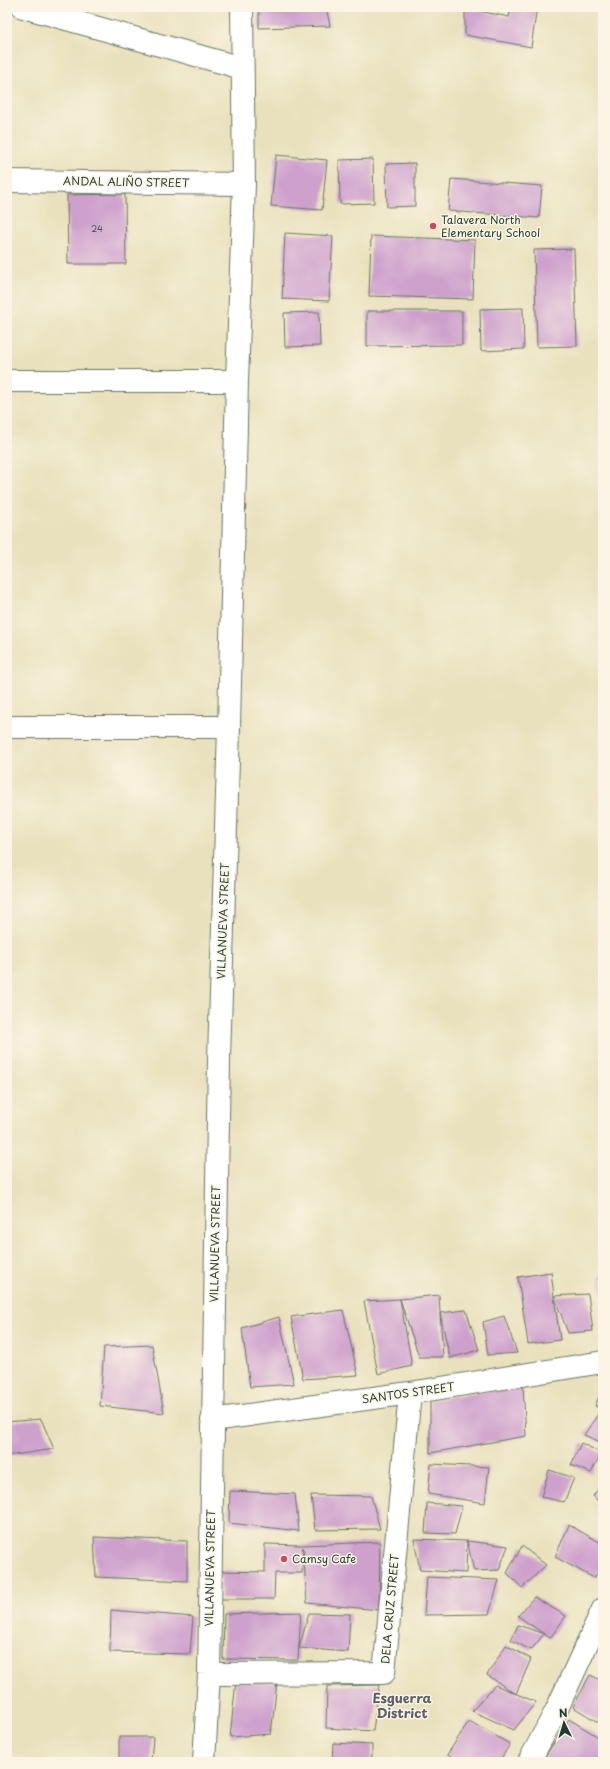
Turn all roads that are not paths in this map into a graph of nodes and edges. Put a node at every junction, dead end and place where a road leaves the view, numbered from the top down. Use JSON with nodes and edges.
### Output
{"nodes":[{"id":1,"x":24,"y":7,"type":"edge"},
{"id":2,"x":242,"y":7,"type":"edge"},
{"id":3,"x":242,"y":68,"type":"junction"},
{"id":4,"x":7,"y":180,"type":"edge"},
{"id":5,"x":244,"y":184,"type":"junction"},
{"id":6,"x":7,"y":381,"type":"edge"},
{"id":7,"x":237,"y":381,"type":"junction"},
{"id":8,"x":7,"y":727,"type":"edge"},
{"id":9,"x":230,"y":727,"type":"junction"},
{"id":10,"x":603,"y":1362,"type":"edge"},
{"id":11,"x":410,"y":1393,"type":"junction"},
{"id":12,"x":212,"y":1420,"type":"junction"},
{"id":13,"x":603,"y":1609,"type":"edge"},
{"id":14,"x":209,"y":1674,"type":"junction"},
{"id":15,"x":204,"y":1762,"type":"edge"},
{"id":16,"x":529,"y":1762,"type":"edge"}],
"edges":[{"from":1,"to":3,"type":"street"},
{"from":2,"to":3,"type":"street","name":"VILLANUEVA STREET"},
{"from":3,"to":5,"type":"street","name":"VILLANUEVA STREET"},
{"from":4,"to":5,"type":"street","name":"ANDAL ALIÑO STREET"},
{"from":5,"to":7,"type":"street","name":"VILLANUEVA STREET"},
{"from":6,"to":7,"type":"street"},
{"from":7,"to":9,"type":"street","name":"VILLANUEVA STREET"},
{"from":8,"to":9,"type":"street"},
{"from":9,"to":12,"type":"street","name":"VILLANUEVA STREET"},
{"from":10,"to":11,"type":"street","name":"SANTOS STREET"},
{"from":11,"to":12,"type":"street","name":"SANTOS STREET"},
{"from":11,"to":14,"type":"street","name":"DELA CRUZ STREET"},
{"from":12,"to":14,"type":"street","name":"VILLANUEVA STREET"},
{"from":13,"to":16,"type":"street"},
{"from":14,"to":15,"type":"street","name":"VILLANUEVA STREET"}]}
